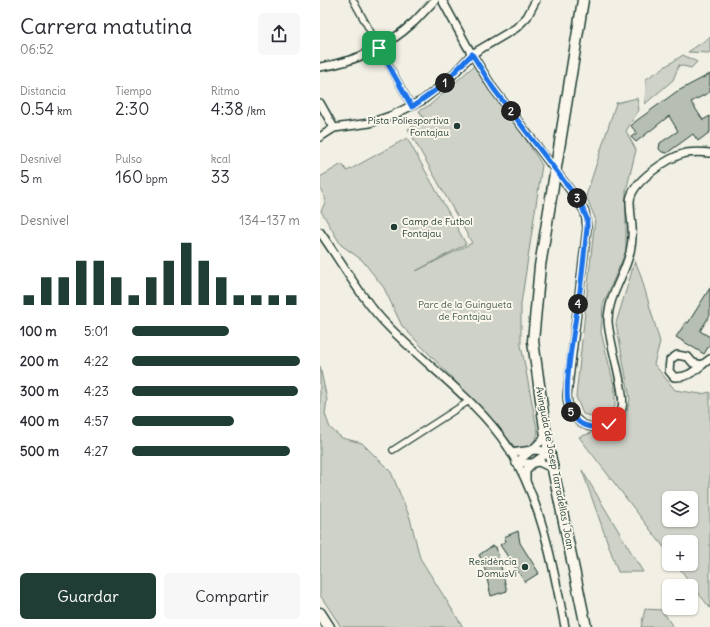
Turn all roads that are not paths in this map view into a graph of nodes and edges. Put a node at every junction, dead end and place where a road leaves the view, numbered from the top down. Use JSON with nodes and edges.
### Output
{"nodes":[{"id":1,"x":353,"y":0,"type":"edge"},
{"id":2,"x":435,"y":0,"type":"edge"},
{"id":3,"x":442,"y":0,"type":"edge"},
{"id":4,"x":536,"y":0,"type":"edge"},
{"id":5,"x":583,"y":0,"type":"edge"},
{"id":6,"x":379,"y":48,"type":"junction"},
{"id":7,"x":479,"y":50,"type":"junction"},
{"id":8,"x":472,"y":54,"type":"junction"},
{"id":9,"x":477,"y":63,"type":"junction"},
{"id":10,"x":320,"y":67,"type":"edge"},
{"id":11,"x":320,"y":103,"type":"edge"},
{"id":12,"x":412,"y":107,"type":"junction"},
{"id":13,"x":334,"y":128,"type":"junction"},
{"id":14,"x":320,"y":136,"type":"edge"},
{"id":15,"x":710,"y":153,"type":"edge"},
{"id":16,"x":555,"y":170,"type":"junction"},
{"id":17,"x":320,"y":232,"type":"edge"},
{"id":18,"x":324,"y":240,"type":"edge"},
{"id":19,"x":710,"y":359,"type":"edge"},
{"id":20,"x":702,"y":365,"type":"dead end"},
{"id":21,"x":470,"y":401,"type":"junction"},
{"id":22,"x":546,"y":436,"type":"junction"},
{"id":23,"x":393,"y":450,"type":"dead end"},
{"id":24,"x":532,"y":450,"type":"junction"},
{"id":25,"x":550,"y":451,"type":"junction"},
{"id":26,"x":511,"y":453,"type":"junction"},
{"id":27,"x":516,"y":463,"type":"junction"},
{"id":28,"x":533,"y":463,"type":"junction"},
{"id":29,"x":554,"y":469,"type":"junction"},
{"id":30,"x":526,"y":481,"type":"junction"},
{"id":31,"x":320,"y":613,"type":"edge"},
{"id":32,"x":329,"y":627,"type":"edge"},
{"id":33,"x":566,"y":627,"type":"edge"},
{"id":34,"x":586,"y":627,"type":"edge"}],
"edges":[{"from":1,"to":6,"type":"street"},
{"from":2,"to":6,"type":"street"},
{"from":3,"to":8,"type":"street"},
{"from":4,"to":7,"type":"street"},
{"from":5,"to":16,"type":"main road","name":"Avinguda de Josep Tarradellas i Joan"},
{"from":6,"to":10,"type":"street"},
{"from":6,"to":12,"type":"street"},
{"from":7,"to":8,"type":"street"},
{"from":7,"to":9,"type":"street"},
{"from":8,"to":9,"type":"street"},
{"from":8,"to":12,"type":"street"},
{"from":9,"to":16,"type":"street"},
{"from":11,"to":13,"type":"street"},
{"from":12,"to":13,"type":"street"},
{"from":13,"to":14,"type":"street"},
{"from":15,"to":16,"type":"street"},
{"from":16,"to":22,"type":"main road","name":"Avinguda de Josep Tarradellas i Joan"},
{"from":17,"to":18,"type":"street"},
{"from":18,"to":21,"type":"street"},
{"from":19,"to":20,"type":"street"},
{"from":21,"to":23,"type":"street"},
{"from":21,"to":26,"type":"street"},
{"from":22,"to":24,"type":"street"},
{"from":22,"to":25,"type":"main road","name":"Avinguda de Josep Tarradellas i Joan"},
{"from":24,"to":25,"type":"street"},
{"from":24,"to":26,"type":"street"},
{"from":24,"to":27,"type":"street"},
{"from":25,"to":28,"type":"street"},
{"from":25,"to":29,"type":"main road","name":"Avinguda de Josep Tarradellas i Joan"},
{"from":26,"to":27,"type":"street"},
{"from":27,"to":28,"type":"street"},
{"from":27,"to":30,"type":"street"},
{"from":28,"to":29,"type":"street"},
{"from":28,"to":30,"type":"street"},
{"from":29,"to":34,"type":"main road","name":"Avinguda de Josep Tarradellas i Joan"},
{"from":30,"to":33,"type":"street"},
{"from":31,"to":32,"type":"main road"}]}
